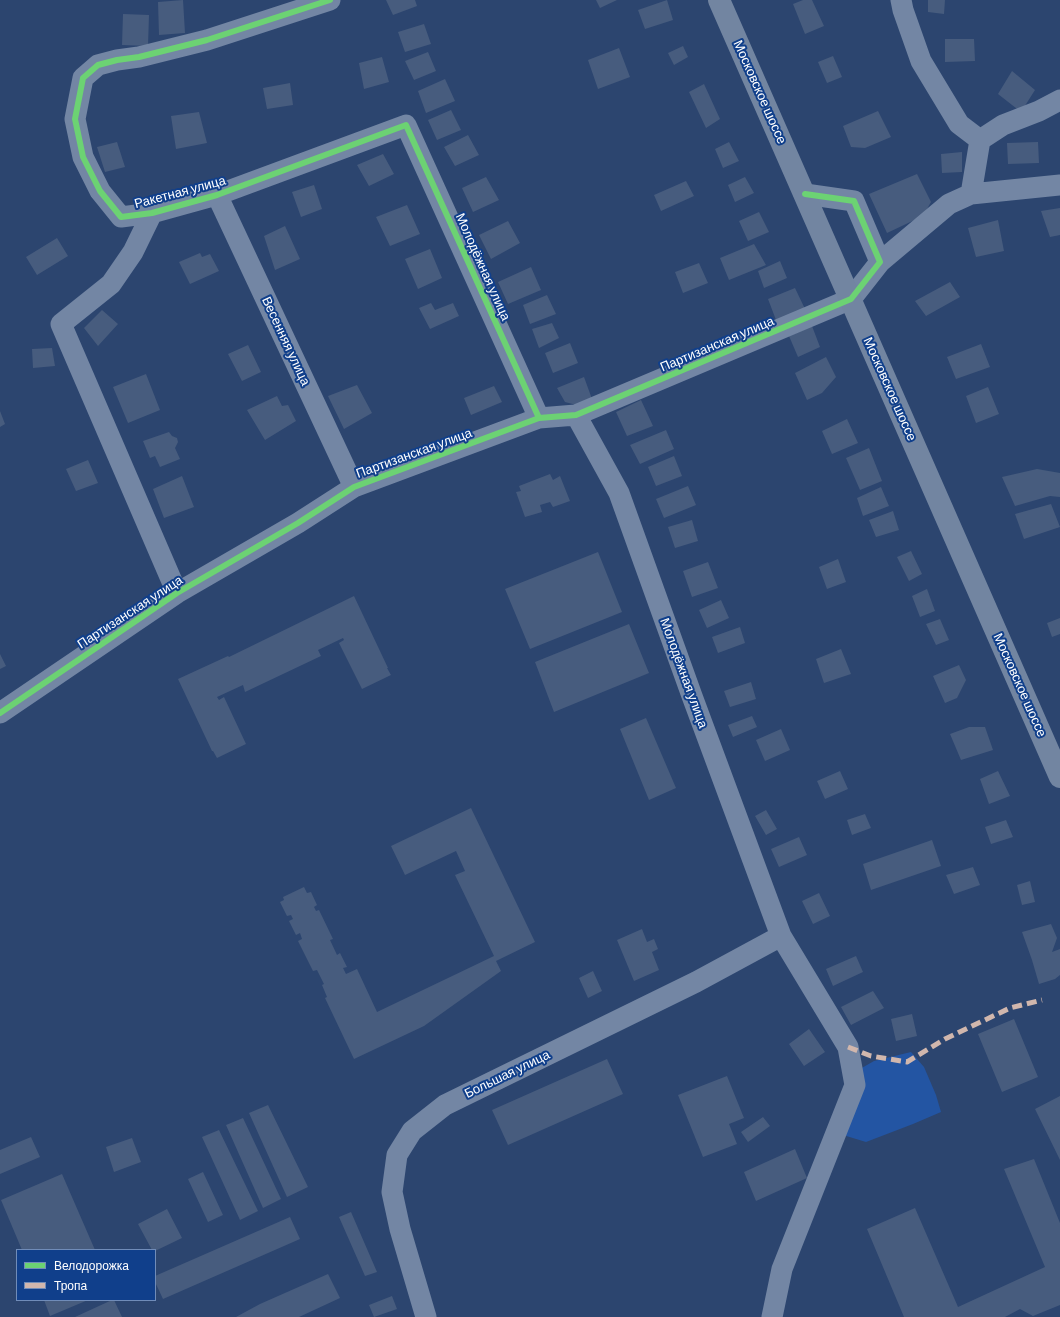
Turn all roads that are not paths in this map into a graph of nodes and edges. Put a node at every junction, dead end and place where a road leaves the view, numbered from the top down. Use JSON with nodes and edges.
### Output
{"nodes":[{"id":1,"x":330,"y":0,"type":"edge"},
{"id":2,"x":720,"y":0,"type":"edge"},
{"id":3,"x":901,"y":0,"type":"edge"},
{"id":4,"x":1060,"y":100,"type":"edge"},
{"id":5,"x":406,"y":125,"type":"joint"},
{"id":6,"x":980,"y":140,"type":"junction"},
{"id":7,"x":1060,"y":186,"type":"edge"},
{"id":8,"x":805,"y":194,"type":"junction"},
{"id":9,"x":971,"y":194,"type":"junction"},
{"id":10,"x":217,"y":195,"type":"junction"},
{"id":11,"x":152,"y":213,"type":"junction"},
{"id":12,"x":880,"y":262,"type":"junction"},
{"id":13,"x":851,"y":299,"type":"junction"},
{"id":14,"x":576,"y":415,"type":"junction"},
{"id":15,"x":539,"y":418,"type":"junction"},
{"id":16,"x":354,"y":487,"type":"junction"},
{"id":17,"x":177,"y":593,"type":"junction"},
{"id":18,"x":0,"y":713,"type":"edge"},
{"id":19,"x":1060,"y":777,"type":"edge"},
{"id":20,"x":782,"y":936,"type":"junction"},
{"id":21,"x":426,"y":1317,"type":"edge"},
{"id":22,"x":772,"y":1317,"type":"edge"}],
"edges":[{"from":1,"to":11,"type":"street","name":"Ракетная улица"},
{"from":2,"to":8,"type":"main road","name":"Московское шоссе"},
{"from":3,"to":6,"type":"street"},
{"from":4,"to":6,"type":"street"},
{"from":5,"to":10,"type":"street","name":"Ракетная улица"},
{"from":5,"to":15,"type":"street","name":"Молодёжная улица"},
{"from":6,"to":9,"type":"street"},
{"from":7,"to":9,"type":"street"},
{"from":8,"to":12,"type":"street"},
{"from":8,"to":13,"type":"main road","name":"Московское шоссе"},
{"from":9,"to":12,"type":"street"},
{"from":10,"to":11,"type":"street","name":"Ракетная улица"},
{"from":10,"to":16,"type":"street","name":"Весенняя улица"},
{"from":11,"to":17,"type":"street"},
{"from":12,"to":13,"type":"street"},
{"from":13,"to":14,"type":"street","name":"Партизанская улица"},
{"from":13,"to":19,"type":"main road","name":"Московское шоссе"},
{"from":14,"to":15,"type":"street","name":"Партизанская улица"},
{"from":14,"to":20,"type":"street","name":"Молодёжная улица"},
{"from":15,"to":16,"type":"street","name":"Партизанская улица"},
{"from":16,"to":17,"type":"street","name":"Партизанская улица"},
{"from":17,"to":18,"type":"street","name":"Партизанская улица"},
{"from":20,"to":21,"type":"street","name":"Большая улица"},
{"from":20,"to":22,"type":"street","name":"Молодёжная улица"}]}
